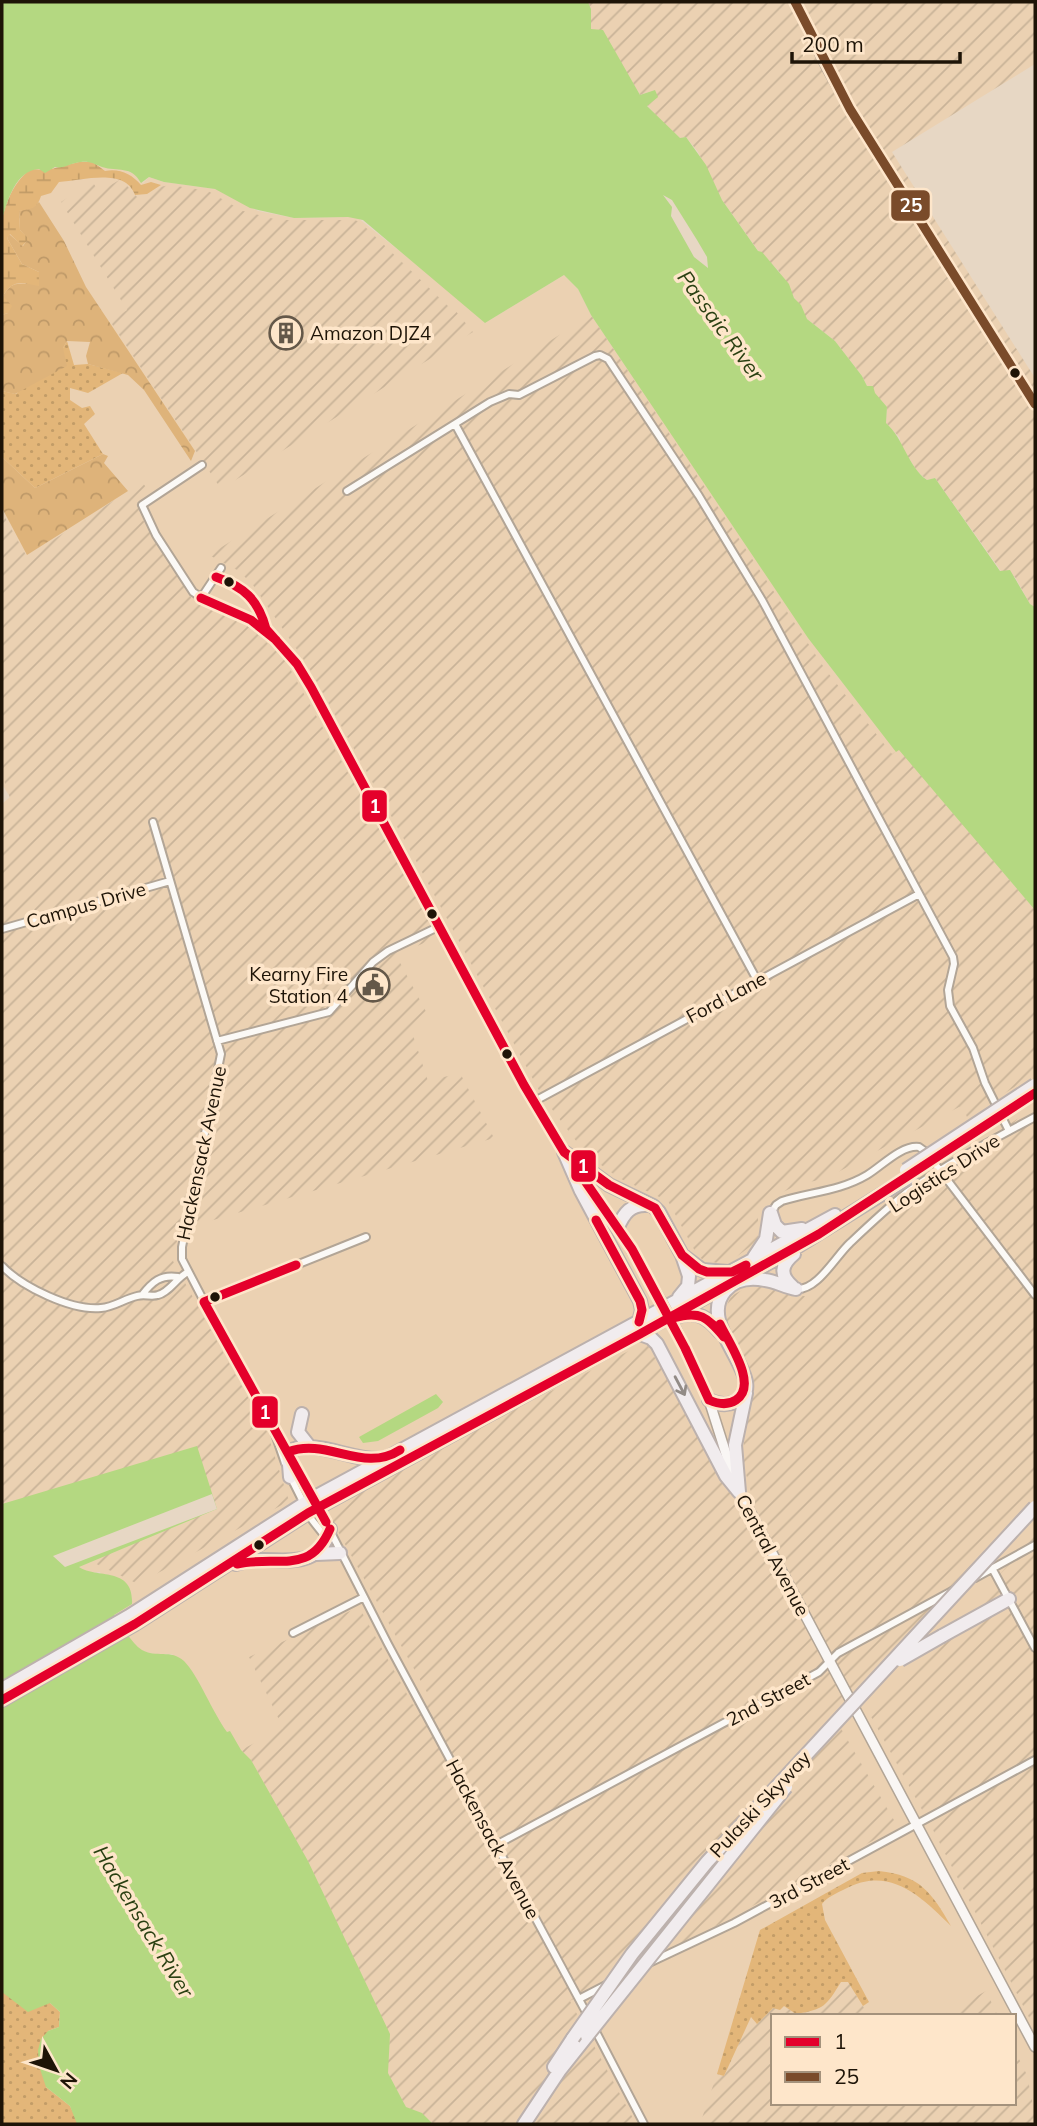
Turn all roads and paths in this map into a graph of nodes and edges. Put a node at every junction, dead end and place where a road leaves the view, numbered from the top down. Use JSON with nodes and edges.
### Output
{"nodes":[{"id":1,"x":795,"y":2,"type":"edge"},
{"id":2,"x":1035,"y":404,"type":"edge"},
{"id":3,"x":455,"y":424,"type":"junction"},
{"id":4,"x":202,"y":465,"type":"dead end"},
{"id":5,"x":347,"y":491,"type":"dead end"},
{"id":6,"x":221,"y":568,"type":"dead end"},
{"id":7,"x":201,"y":598,"type":"junction"},
{"id":8,"x":153,"y":822,"type":"dead end"},
{"id":9,"x":170,"y":881,"type":"junction"},
{"id":10,"x":919,"y":894,"type":"junction"},
{"id":11,"x":440,"y":926,"type":"junction"},
{"id":12,"x":2,"y":929,"type":"edge"},
{"id":13,"x":757,"y":981,"type":"junction"},
{"id":14,"x":217,"y":1041,"type":"junction"},
{"id":15,"x":1035,"y":1084,"type":"edge"},
{"id":16,"x":1035,"y":1093,"type":"edge"},
{"id":17,"x":533,"y":1102,"type":"junction"},
{"id":18,"x":1035,"y":1117,"type":"edge"},
{"id":19,"x":1009,"y":1131,"type":"junction"},
{"id":20,"x":564,"y":1152,"type":"junction"},
{"id":21,"x":940,"y":1172,"type":"junction"},
{"id":22,"x":908,"y":1173,"type":"junction"},
{"id":23,"x":647,"y":1205,"type":"junction"},
{"id":24,"x":771,"y":1213,"type":"junction"},
{"id":25,"x":618,"y":1227,"type":"junction"},
{"id":26,"x":817,"y":1230,"type":"junction"},
{"id":27,"x":366,"y":1237,"type":"dead end"},
{"id":28,"x":682,"y":1255,"type":"junction"},
{"id":29,"x":750,"y":1262,"type":"junction"},
{"id":30,"x":2,"y":1266,"type":"edge"},
{"id":31,"x":188,"y":1272,"type":"junction"},
{"id":32,"x":178,"y":1277,"type":"junction"},
{"id":33,"x":733,"y":1277,"type":"junction"},
{"id":34,"x":796,"y":1289,"type":"junction"},
{"id":35,"x":142,"y":1295,"type":"junction"},
{"id":36,"x":1035,"y":1295,"type":"edge"},
{"id":37,"x":204,"y":1302,"type":"junction"},
{"id":38,"x":666,"y":1302,"type":"junction"},
{"id":39,"x":662,"y":1321,"type":"junction"},
{"id":40,"x":640,"y":1328,"type":"junction"},
{"id":41,"x":724,"y":1337,"type":"junction"},
{"id":42,"x":746,"y":1390,"type":"junction"},
{"id":43,"x":709,"y":1400,"type":"junction"},
{"id":44,"x":302,"y":1414,"type":"dead end"},
{"id":45,"x":274,"y":1429,"type":"junction"},
{"id":46,"x":309,"y":1446,"type":"junction"},
{"id":47,"x":288,"y":1452,"type":"junction"},
{"id":48,"x":385,"y":1458,"type":"junction"},
{"id":49,"x":290,"y":1477,"type":"junction"},
{"id":50,"x":739,"y":1492,"type":"junction"},
{"id":51,"x":310,"y":1505,"type":"junction"},
{"id":52,"x":1035,"y":1507,"type":"edge"},
{"id":53,"x":1035,"y":1516,"type":"edge"},
{"id":54,"x":328,"y":1534,"type":"junction"},
{"id":55,"x":1035,"y":1545,"type":"edge"},
{"id":56,"x":340,"y":1553,"type":"junction"},
{"id":57,"x":316,"y":1554,"type":"junction"},
{"id":58,"x":992,"y":1569,"type":"junction"},
{"id":59,"x":220,"y":1570,"type":"junction"},
{"id":60,"x":364,"y":1597,"type":"junction"},
{"id":61,"x":1009,"y":1599,"type":"junction"},
{"id":62,"x":151,"y":1608,"type":"junction"},
{"id":63,"x":293,"y":1633,"type":"dead end"},
{"id":64,"x":1035,"y":1648,"type":"edge"},
{"id":65,"x":830,"y":1662,"type":"junction"},
{"id":66,"x":2,"y":1689,"type":"edge"},
{"id":67,"x":2,"y":1700,"type":"edge"},
{"id":68,"x":1035,"y":1760,"type":"edge"},
{"id":69,"x":917,"y":1825,"type":"junction"},
{"id":70,"x":496,"y":1845,"type":"junction"},
{"id":71,"x":641,"y":1955,"type":"junction"},
{"id":72,"x":579,"y":1999,"type":"junction"},
{"id":73,"x":587,"y":2036,"type":"junction"},
{"id":74,"x":573,"y":2038,"type":"junction"},
{"id":75,"x":1035,"y":2047,"type":"edge"},
{"id":76,"x":515,"y":2124,"type":"edge"},
{"id":77,"x":524,"y":2124,"type":"edge"},
{"id":78,"x":645,"y":2124,"type":"edge"}],
"edges":[{"from":1,"to":2,"type":"main road"},
{"from":3,"to":5,"type":"street"},
{"from":3,"to":10,"type":"street"},
{"from":3,"to":13,"type":"street"},
{"from":4,"to":7,"type":"street","name":"Central Avenue"},
{"from":6,"to":7,"type":"street"},
{"from":7,"to":11,"type":"street","name":"Central Avenue"},
{"from":8,"to":9,"type":"street","name":"Hackensack Avenue"},
{"from":9,"to":12,"type":"street","name":"Campus Drive"},
{"from":9,"to":14,"type":"street","name":"Hackensack Avenue"},
{"from":10,"to":13,"type":"street","name":"Ford Lane"},
{"from":10,"to":19,"type":"street"},
{"from":11,"to":14,"type":"street"},
{"from":11,"to":17,"type":"street","name":"Central Avenue"},
{"from":13,"to":17,"type":"street","name":"Ford Lane"},
{"from":14,"to":31,"type":"street","name":"Hackensack Avenue"},
{"from":15,"to":22,"type":"highway","bridge":true},
{"from":16,"to":22,"type":"highway"},
{"from":17,"to":20,"type":"street","name":"Central Avenue"},
{"from":18,"to":19,"type":"street","name":"Logistics Drive"},
{"from":19,"to":21,"type":"street","name":"Logistics Drive"},
{"from":20,"to":23,"type":"highway"},
{"from":20,"to":25,"type":"street","name":"Central Avenue"},
{"from":20,"to":40,"type":"highway"},
{"from":21,"to":24,"type":"street"},
{"from":21,"to":34,"type":"street","name":"Logistics Drive"},
{"from":21,"to":36,"type":"street"},
{"from":22,"to":26,"type":"highway"},
{"from":23,"to":25,"type":"highway"},
{"from":23,"to":28,"type":"highway"},
{"from":24,"to":26,"type":"highway"},
{"from":24,"to":29,"type":"highway"},
{"from":25,"to":38,"type":"main road","name":"Central Avenue"},
{"from":26,"to":29,"type":"highway"},
{"from":26,"to":33,"type":"highway"},
{"from":26,"to":34,"type":"highway"},
{"from":27,"to":37,"type":"street"},
{"from":28,"to":33,"type":"highway"},
{"from":28,"to":38,"type":"highway"},
{"from":29,"to":33,"type":"highway"},
{"from":30,"to":35,"type":"street"},
{"from":31,"to":32,"type":"street"},
{"from":31,"to":37,"type":"street","name":"Hackensack Avenue"},
{"from":32,"to":35,"type":"street"},
{"from":32,"to":35,"type":"street"},
{"from":33,"to":34,"type":"highway"},
{"from":33,"to":38,"type":"highway"},
{"from":33,"to":39,"type":"highway"},
{"from":33,"to":41,"type":"highway"},
{"from":37,"to":45,"type":"street","name":"Hackensack Avenue"},
{"from":38,"to":40,"type":"highway"},
{"from":38,"to":43,"type":"main road","name":"Central Avenue","bridge":true},
{"from":39,"to":40,"type":"highway"},
{"from":39,"to":41,"type":"highway"},
{"from":40,"to":48,"type":"highway"},
{"from":40,"to":50,"type":"highway","one_way":true},
{"from":40,"to":51,"type":"highway"},
{"from":41,"to":42,"type":"highway"},
{"from":42,"to":43,"type":"highway"},
{"from":42,"to":50,"type":"highway"},
{"from":43,"to":50,"type":"main road","name":"Central Avenue"},
{"from":44,"to":46,"type":"highway"},
{"from":45,"to":47,"type":"street","name":"Hackensack Avenue"},
{"from":45,"to":49,"type":"street","name":"Hackensack Avenue"},
{"from":46,"to":47,"type":"highway"},
{"from":46,"to":48,"type":"highway"},
{"from":47,"to":49,"type":"highway"},
{"from":47,"to":51,"type":"street","name":"Hackensack Avenue"},
{"from":48,"to":51,"type":"highway"},
{"from":49,"to":51,"type":"street","name":"Hackensack Avenue"},
{"from":50,"to":65,"type":"main road","name":"Central Avenue"},
{"from":51,"to":54,"type":"street","name":"Hackensack Avenue"},
{"from":51,"to":54,"type":"street","name":"Hackensack Avenue"},
{"from":51,"to":59,"type":"highway"},
{"from":51,"to":62,"type":"highway"},
{"from":52,"to":74,"type":"highway","name":"Pulaski Skyway","bridge":true},
{"from":53,"to":73,"type":"highway","name":"Pulaski Skyway","bridge":true},
{"from":54,"to":56,"type":"street","name":"Hackensack Avenue"},
{"from":54,"to":57,"type":"highway"},
{"from":55,"to":58,"type":"street","name":"2nd Street"},
{"from":56,"to":57,"type":"highway"},
{"from":56,"to":60,"type":"street","name":"Hackensack Avenue"},
{"from":57,"to":59,"type":"highway"},
{"from":58,"to":61,"type":"street"},
{"from":58,"to":65,"type":"street","name":"2nd Street"},
{"from":59,"to":62,"type":"highway"},
{"from":60,"to":63,"type":"street"},
{"from":60,"to":70,"type":"street","name":"Hackensack Avenue"},
{"from":61,"to":64,"type":"street"},
{"from":61,"to":71,"type":"highway","bridge":true},
{"from":62,"to":66,"type":"highway"},
{"from":62,"to":67,"type":"highway"},
{"from":65,"to":69,"type":"main road","name":"Central Avenue"},
{"from":65,"to":70,"type":"street","name":"2nd Street"},
{"from":68,"to":69,"type":"street","name":"3rd Street"},
{"from":69,"to":72,"type":"street","name":"3rd Street"},
{"from":69,"to":75,"type":"main road","name":"Central Avenue"},
{"from":70,"to":72,"type":"street","name":"Hackensack Avenue"},
{"from":71,"to":73,"type":"highway","bridge":true},
{"from":71,"to":74,"type":"highway","bridge":true},
{"from":72,"to":78,"type":"street","name":"Hackensack Avenue"},
{"from":73,"to":77,"type":"highway","name":"Pulaski Skyway"},
{"from":74,"to":76,"type":"highway","name":"Pulaski Skyway"}]}
